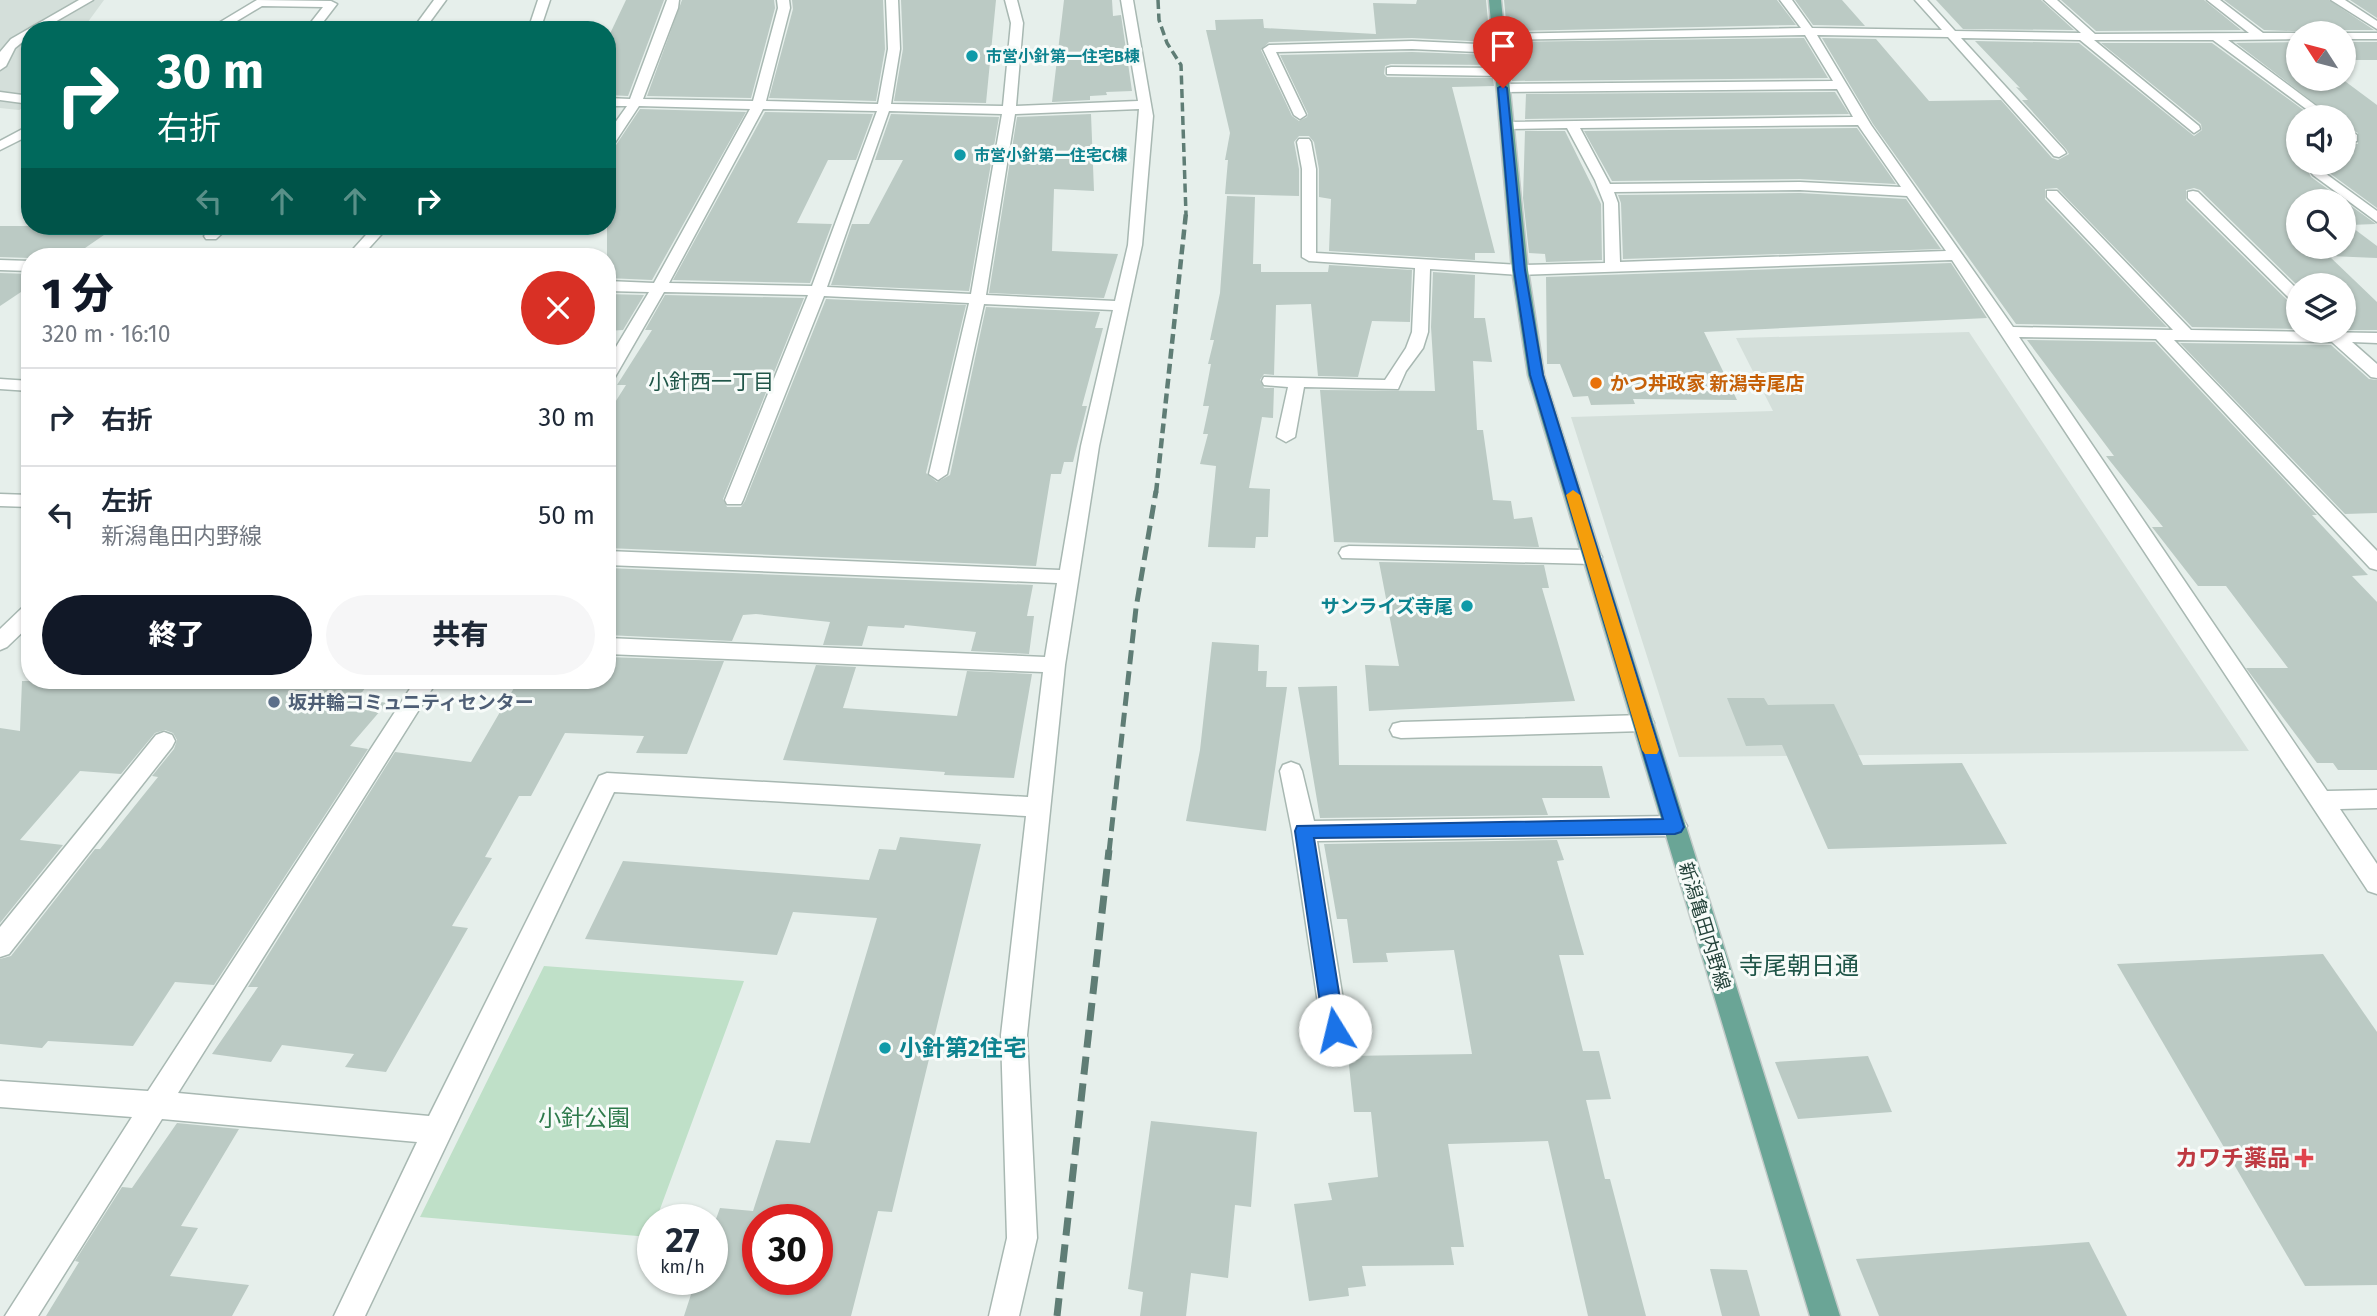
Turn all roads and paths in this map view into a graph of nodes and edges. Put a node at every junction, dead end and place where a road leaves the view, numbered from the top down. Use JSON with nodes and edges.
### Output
{"nodes":[{"id":1,"x":87,"y":0,"type":"edge"},
{"id":2,"x":440,"y":0,"type":"edge"},
{"id":3,"x":544,"y":0,"type":"edge"},
{"id":4,"x":673,"y":0,"type":"edge"},
{"id":5,"x":783,"y":0,"type":"edge"},
{"id":6,"x":892,"y":0,"type":"edge"},
{"id":7,"x":1011,"y":0,"type":"edge"},
{"id":8,"x":1127,"y":0,"type":"edge"},
{"id":9,"x":1494,"y":0,"type":"edge"},
{"id":10,"x":1786,"y":0,"type":"edge"},
{"id":11,"x":1922,"y":0,"type":"edge"},
{"id":12,"x":2050,"y":0,"type":"edge"},
{"id":13,"x":2213,"y":0,"type":"edge"},
{"id":14,"x":2337,"y":0,"type":"edge"},
{"id":15,"x":263,"y":1,"type":"edge"},
{"id":16,"x":48,"y":21,"type":"edge"},
{"id":17,"x":229,"y":21,"type":"edge"},
{"id":18,"x":318,"y":21,"type":"edge"},
{"id":19,"x":425,"y":21,"type":"edge"},
{"id":20,"x":537,"y":21,"type":"edge"},
{"id":21,"x":2377,"y":26,"type":"edge"},
{"id":22,"x":1808,"y":31,"type":"junction"},
{"id":23,"x":1951,"y":34,"type":"junction"},
{"id":24,"x":21,"y":36,"type":"edge"},
{"id":25,"x":2260,"y":36,"type":"junction"},
{"id":26,"x":2286,"y":36,"type":"edge"},
{"id":27,"x":2356,"y":36,"type":"edge"},
{"id":28,"x":2377,"y":36,"type":"edge"},
{"id":29,"x":2088,"y":37,"type":"junction"},
{"id":30,"x":2217,"y":37,"type":"junction"},
{"id":31,"x":2356,"y":41,"type":"edge"},
{"id":32,"x":1498,"y":43,"type":"junction"},
{"id":33,"x":2368,"y":48,"type":"dead end"},
{"id":34,"x":0,"y":66,"type":"edge"},
{"id":35,"x":1391,"y":71,"type":"dead end"},
{"id":36,"x":1502,"y":80,"type":"junction"},
{"id":37,"x":1840,"y":85,"type":"junction"},
{"id":38,"x":0,"y":96,"type":"edge"},
{"id":39,"x":21,"y":99,"type":"edge"},
{"id":40,"x":616,"y":102,"type":"edge"},
{"id":41,"x":635,"y":103,"type":"junction"},
{"id":42,"x":1146,"y":105,"type":"junction"},
{"id":43,"x":2309,"y":105,"type":"edge"},
{"id":44,"x":758,"y":106,"type":"junction"},
{"id":45,"x":884,"y":108,"type":"junction"},
{"id":46,"x":1009,"y":110,"type":"junction"},
{"id":47,"x":1300,"y":115,"type":"dead end"},
{"id":48,"x":1862,"y":121,"type":"junction"},
{"id":49,"x":1571,"y":124,"type":"junction"},
{"id":50,"x":1506,"y":125,"type":"junction"},
{"id":51,"x":2194,"y":129,"type":"dead end"},
{"id":52,"x":616,"y":131,"type":"edge"},
{"id":53,"x":21,"y":135,"type":"edge"},
{"id":54,"x":1304,"y":142,"type":"dead end"},
{"id":55,"x":0,"y":146,"type":"edge"},
{"id":56,"x":2059,"y":153,"type":"dead end"},
{"id":57,"x":2322,"y":175,"type":"edge"},
{"id":58,"x":1605,"y":188,"type":"junction"},
{"id":59,"x":1910,"y":192,"type":"junction"},
{"id":60,"x":2052,"y":194,"type":"dead end"},
{"id":61,"x":2193,"y":195,"type":"dead end"},
{"id":62,"x":2377,"y":218,"type":"edge"},
{"id":63,"x":374,"y":235,"type":"edge"},
{"id":64,"x":361,"y":248,"type":"edge"},
{"id":65,"x":1956,"y":255,"type":"junction"},
{"id":66,"x":0,"y":265,"type":"edge"},
{"id":67,"x":1423,"y":265,"type":"junction"},
{"id":68,"x":21,"y":266,"type":"edge"},
{"id":69,"x":1613,"y":267,"type":"junction"},
{"id":70,"x":1520,"y":270,"type":"junction"},
{"id":71,"x":616,"y":286,"type":"edge"},
{"id":72,"x":2286,"y":287,"type":"edge"},
{"id":73,"x":659,"y":288,"type":"junction"},
{"id":74,"x":818,"y":291,"type":"junction"},
{"id":75,"x":978,"y":298,"type":"junction"},
{"id":76,"x":1121,"y":306,"type":"junction"},
{"id":77,"x":2006,"y":332,"type":"junction"},
{"id":78,"x":2286,"y":334,"type":"edge"},
{"id":79,"x":2188,"y":335,"type":"junction"},
{"id":80,"x":2162,"y":336,"type":"junction"},
{"id":81,"x":2356,"y":336,"type":"edge"},
{"id":82,"x":2377,"y":338,"type":"edge"},
{"id":83,"x":2344,"y":343,"type":"edge"},
{"id":84,"x":616,"y":362,"type":"edge"},
{"id":85,"x":2377,"y":373,"type":"edge"},
{"id":86,"x":1269,"y":381,"type":"dead end"},
{"id":87,"x":1297,"y":382,"type":"junction"},
{"id":88,"x":0,"y":384,"type":"edge"},
{"id":89,"x":21,"y":385,"type":"edge"},
{"id":90,"x":1286,"y":437,"type":"dead end"},
{"id":91,"x":937,"y":474,"type":"dead end"},
{"id":92,"x":0,"y":500,"type":"edge"},
{"id":93,"x":734,"y":500,"type":"dead end"},
{"id":94,"x":21,"y":501,"type":"edge"},
{"id":95,"x":1349,"y":553,"type":"dead end"},
{"id":96,"x":1592,"y":557,"type":"junction"},
{"id":97,"x":616,"y":558,"type":"edge"},
{"id":98,"x":2377,"y":563,"type":"edge"},
{"id":99,"x":1069,"y":577,"type":"junction"},
{"id":100,"x":21,"y":621,"type":"edge"},
{"id":101,"x":0,"y":642,"type":"edge"},
{"id":102,"x":616,"y":646,"type":"edge"},
{"id":103,"x":1054,"y":665,"type":"junction"},
{"id":104,"x":421,"y":689,"type":"edge"},
{"id":105,"x":1643,"y":723,"type":"junction"},
{"id":106,"x":1401,"y":730,"type":"dead end"},
{"id":107,"x":164,"y":741,"type":"dead end"},
{"id":108,"x":1291,"y":771,"type":"dead end"},
{"id":109,"x":2377,"y":799,"type":"edge"},
{"id":110,"x":2322,"y":800,"type":"junction"},
{"id":111,"x":1038,"y":807,"type":"junction"},
{"id":112,"x":1675,"y":827,"type":"junction"},
{"id":113,"x":1304,"y":831,"type":"junction"},
{"id":114,"x":2377,"y":884,"type":"edge"},
{"id":115,"x":0,"y":946,"type":"edge"},
{"id":116,"x":1335,"y":1030,"type":"dead end"},
{"id":117,"x":0,"y":1094,"type":"edge"},
{"id":118,"x":156,"y":1105,"type":"junction"},
{"id":119,"x":437,"y":1130,"type":"junction"},
{"id":120,"x":20,"y":1316,"type":"edge"},
{"id":121,"x":349,"y":1316,"type":"edge"},
{"id":122,"x":1004,"y":1316,"type":"edge"},
{"id":123,"x":1825,"y":1316,"type":"edge"}],
"edges":[{"from":1,"to":16,"type":"street"},
{"from":2,"to":19,"type":"street"},
{"from":3,"to":20,"type":"street"},
{"from":4,"to":41,"type":"street"},
{"from":5,"to":44,"type":"street"},
{"from":6,"to":45,"type":"street"},
{"from":7,"to":46,"type":"street"},
{"from":8,"to":42,"type":"street"},
{"from":9,"to":32,"type":"main road","name":"新潟亀田内野線"},
{"from":10,"to":22,"type":"street"},
{"from":11,"to":23,"type":"street"},
{"from":12,"to":29,"type":"street"},
{"from":13,"to":25,"type":"street"},
{"from":14,"to":21,"type":"street"},
{"from":15,"to":17,"type":"street"},
{"from":15,"to":18,"type":"street"},
{"from":22,"to":23,"type":"street"},
{"from":22,"to":32,"type":"street"},
{"from":22,"to":37,"type":"street"},
{"from":23,"to":29,"type":"street"},
{"from":23,"to":56,"type":"street"},
{"from":24,"to":34,"type":"street"},
{"from":25,"to":26,"type":"street"},
{"from":25,"to":30,"type":"street"},
{"from":27,"to":28,"type":"street"},
{"from":29,"to":30,"type":"street"},
{"from":29,"to":51,"type":"street"},
{"from":30,"to":43,"type":"street"},
{"from":31,"to":33,"type":"street"},
{"from":32,"to":36,"type":"main road","name":"新潟亀田内野線"},
{"from":32,"to":47,"type":"street"},
{"from":35,"to":36,"type":"street"},
{"from":36,"to":37,"type":"street"},
{"from":36,"to":50,"type":"main road","name":"新潟亀田内野線"},
{"from":37,"to":48,"type":"street"},
{"from":38,"to":39,"type":"street"},
{"from":40,"to":41,"type":"street"},
{"from":41,"to":44,"type":"street"},
{"from":41,"to":52,"type":"street"},
{"from":42,"to":46,"type":"street"},
{"from":42,"to":76,"type":"street"},
{"from":44,"to":45,"type":"street"},
{"from":44,"to":73,"type":"street"},
{"from":45,"to":46,"type":"street"},
{"from":45,"to":74,"type":"street"},
{"from":46,"to":75,"type":"street"},
{"from":48,"to":49,"type":"street"},
{"from":48,"to":59,"type":"street"},
{"from":49,"to":50,"type":"street"},
{"from":49,"to":58,"type":"street"},
{"from":50,"to":70,"type":"main road","name":"新潟亀田内野線"},
{"from":53,"to":55,"type":"street"},
{"from":54,"to":67,"type":"street"},
{"from":57,"to":62,"type":"street"},
{"from":58,"to":59,"type":"street"},
{"from":58,"to":69,"type":"street"},
{"from":59,"to":65,"type":"street"},
{"from":60,"to":79,"type":"street"},
{"from":61,"to":72,"type":"street"},
{"from":63,"to":64,"type":"street"},
{"from":65,"to":69,"type":"street"},
{"from":65,"to":77,"type":"street"},
{"from":66,"to":68,"type":"street"},
{"from":67,"to":70,"type":"street"},
{"from":67,"to":87,"type":"street"},
{"from":69,"to":70,"type":"street"},
{"from":70,"to":96,"type":"main road","name":"新潟亀田内野線"},
{"from":71,"to":73,"type":"street"},
{"from":73,"to":74,"type":"street"},
{"from":73,"to":84,"type":"street"},
{"from":74,"to":75,"type":"street"},
{"from":74,"to":93,"type":"street"},
{"from":75,"to":76,"type":"street"},
{"from":75,"to":91,"type":"street"},
{"from":76,"to":99,"type":"street"},
{"from":77,"to":80,"type":"street"},
{"from":77,"to":110,"type":"street"},
{"from":78,"to":79,"type":"street"},
{"from":79,"to":80,"type":"street"},
{"from":80,"to":98,"type":"street"},
{"from":81,"to":82,"type":"street"},
{"from":83,"to":85,"type":"street"},
{"from":86,"to":87,"type":"street"},
{"from":87,"to":90,"type":"street"},
{"from":88,"to":89,"type":"street"},
{"from":92,"to":94,"type":"street"},
{"from":95,"to":96,"type":"street"},
{"from":96,"to":105,"type":"main road","name":"新潟亀田内野線"},
{"from":97,"to":99,"type":"street"},
{"from":99,"to":103,"type":"street"},
{"from":100,"to":101,"type":"street"},
{"from":102,"to":103,"type":"street"},
{"from":103,"to":111,"type":"street"},
{"from":104,"to":118,"type":"street"},
{"from":105,"to":106,"type":"street"},
{"from":105,"to":112,"type":"main road","name":"新潟亀田内野線"},
{"from":107,"to":115,"type":"street"},
{"from":108,"to":113,"type":"street"},
{"from":109,"to":110,"type":"street"},
{"from":110,"to":114,"type":"street"},
{"from":111,"to":119,"type":"street"},
{"from":111,"to":122,"type":"street"},
{"from":112,"to":113,"type":"street"},
{"from":112,"to":123,"type":"main road","name":"新潟亀田内野線"},
{"from":113,"to":116,"type":"street"},
{"from":117,"to":118,"type":"street"},
{"from":118,"to":119,"type":"street"},
{"from":118,"to":120,"type":"street"},
{"from":119,"to":121,"type":"street"}]}
